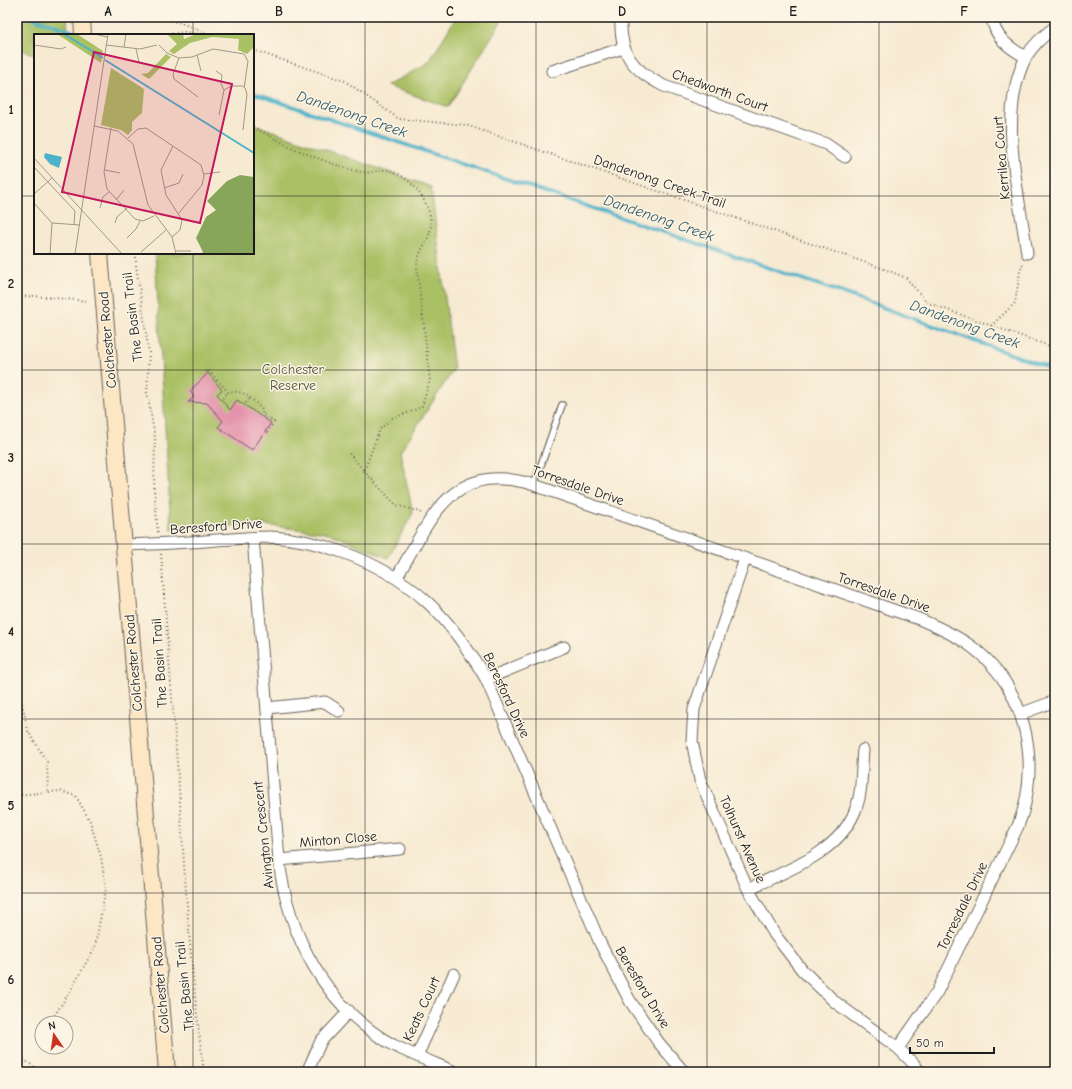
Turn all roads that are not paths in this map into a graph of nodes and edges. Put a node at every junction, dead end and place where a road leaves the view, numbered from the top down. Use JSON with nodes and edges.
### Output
{"nodes":[{"id":1,"x":621,"y":17,"type":"edge"},
{"id":2,"x":992,"y":17,"type":"edge"},
{"id":3,"x":75,"y":20,"type":"edge"},
{"id":4,"x":1055,"y":27,"type":"edge"},
{"id":5,"x":82,"y":34,"type":"edge"},
{"id":6,"x":623,"y":48,"type":"junction"},
{"id":7,"x":1026,"y":57,"type":"junction"},
{"id":8,"x":552,"y":71,"type":"dead end"},
{"id":9,"x":846,"y":157,"type":"dead end"},
{"id":10,"x":1027,"y":252,"type":"road end"},
{"id":11,"x":100,"y":254,"type":"edge"},
{"id":12,"x":562,"y":405,"type":"dead end"},
{"id":13,"x":534,"y":485,"type":"junction"},
{"id":14,"x":253,"y":538,"type":"junction"},
{"id":15,"x":123,"y":545,"type":"junction"},
{"id":16,"x":745,"y":559,"type":"junction"},
{"id":17,"x":397,"y":577,"type":"junction"},
{"id":18,"x":564,"y":647,"type":"dead end"},
{"id":19,"x":486,"y":679,"type":"junction"},
{"id":20,"x":1055,"y":701,"type":"edge"},
{"id":21,"x":267,"y":708,"type":"junction"},
{"id":22,"x":339,"y":711,"type":"dead end"},
{"id":23,"x":1020,"y":714,"type":"junction"},
{"id":24,"x":863,"y":750,"type":"dead end"},
{"id":25,"x":400,"y":849,"type":"dead end"},
{"id":26,"x":278,"y":860,"type":"junction"},
{"id":27,"x":748,"y":889,"type":"junction"},
{"id":28,"x":454,"y":974,"type":"dead end"},
{"id":29,"x":349,"y":1011,"type":"junction"},
{"id":30,"x":898,"y":1048,"type":"junction"},
{"id":31,"x":416,"y":1056,"type":"junction"},
{"id":32,"x":167,"y":1072,"type":"edge"},
{"id":33,"x":307,"y":1072,"type":"edge"},
{"id":34,"x":455,"y":1072,"type":"edge"},
{"id":35,"x":684,"y":1072,"type":"edge"},
{"id":36,"x":920,"y":1072,"type":"edge"}],
"edges":[{"from":1,"to":6,"type":"street","name":"Chedworth Court"},
{"from":2,"to":7,"type":"street"},
{"from":3,"to":5,"type":"main road","bridge":true},
{"from":4,"to":7,"type":"street","name":"Kerrilea Court"},
{"from":6,"to":8,"type":"street"},
{"from":6,"to":9,"type":"street","name":"Chedworth Court"},
{"from":7,"to":10,"type":"street","name":"Kerrilea Court"},
{"from":11,"to":15,"type":"main road","name":"Colchester Road"},
{"from":12,"to":13,"type":"lane"},
{"from":13,"to":16,"type":"street","name":"Torresdale Drive"},
{"from":13,"to":17,"type":"street","name":"Torresdale Drive"},
{"from":14,"to":15,"type":"street","name":"Beresford Drive"},
{"from":14,"to":17,"type":"street","name":"Beresford Drive"},
{"from":14,"to":21,"type":"street","name":"Avington Crescent"},
{"from":15,"to":32,"type":"main road","name":"Colchester Road"},
{"from":16,"to":23,"type":"street","name":"Torresdale Drive"},
{"from":16,"to":27,"type":"street","name":"Tolhurst Avenue"},
{"from":17,"to":19,"type":"street","name":"Beresford Drive"},
{"from":18,"to":19,"type":"street"},
{"from":19,"to":35,"type":"street","name":"Beresford Drive"},
{"from":20,"to":23,"type":"street"},
{"from":21,"to":22,"type":"street"},
{"from":21,"to":26,"type":"street","name":"Avington Crescent"},
{"from":23,"to":30,"type":"street","name":"Torresdale Drive"},
{"from":24,"to":27,"type":"street"},
{"from":25,"to":26,"type":"street","name":"Minton Close"},
{"from":26,"to":29,"type":"street","name":"Avington Crescent"},
{"from":27,"to":30,"type":"street","name":"Tolhurst Avenue"},
{"from":28,"to":31,"type":"street","name":"Keats Court"},
{"from":29,"to":31,"type":"street","name":"Avington Crescent"},
{"from":29,"to":33,"type":"street"},
{"from":30,"to":36,"type":"street","name":"Tolhurst Avenue"},
{"from":31,"to":34,"type":"street","name":"Avington Crescent"}]}
